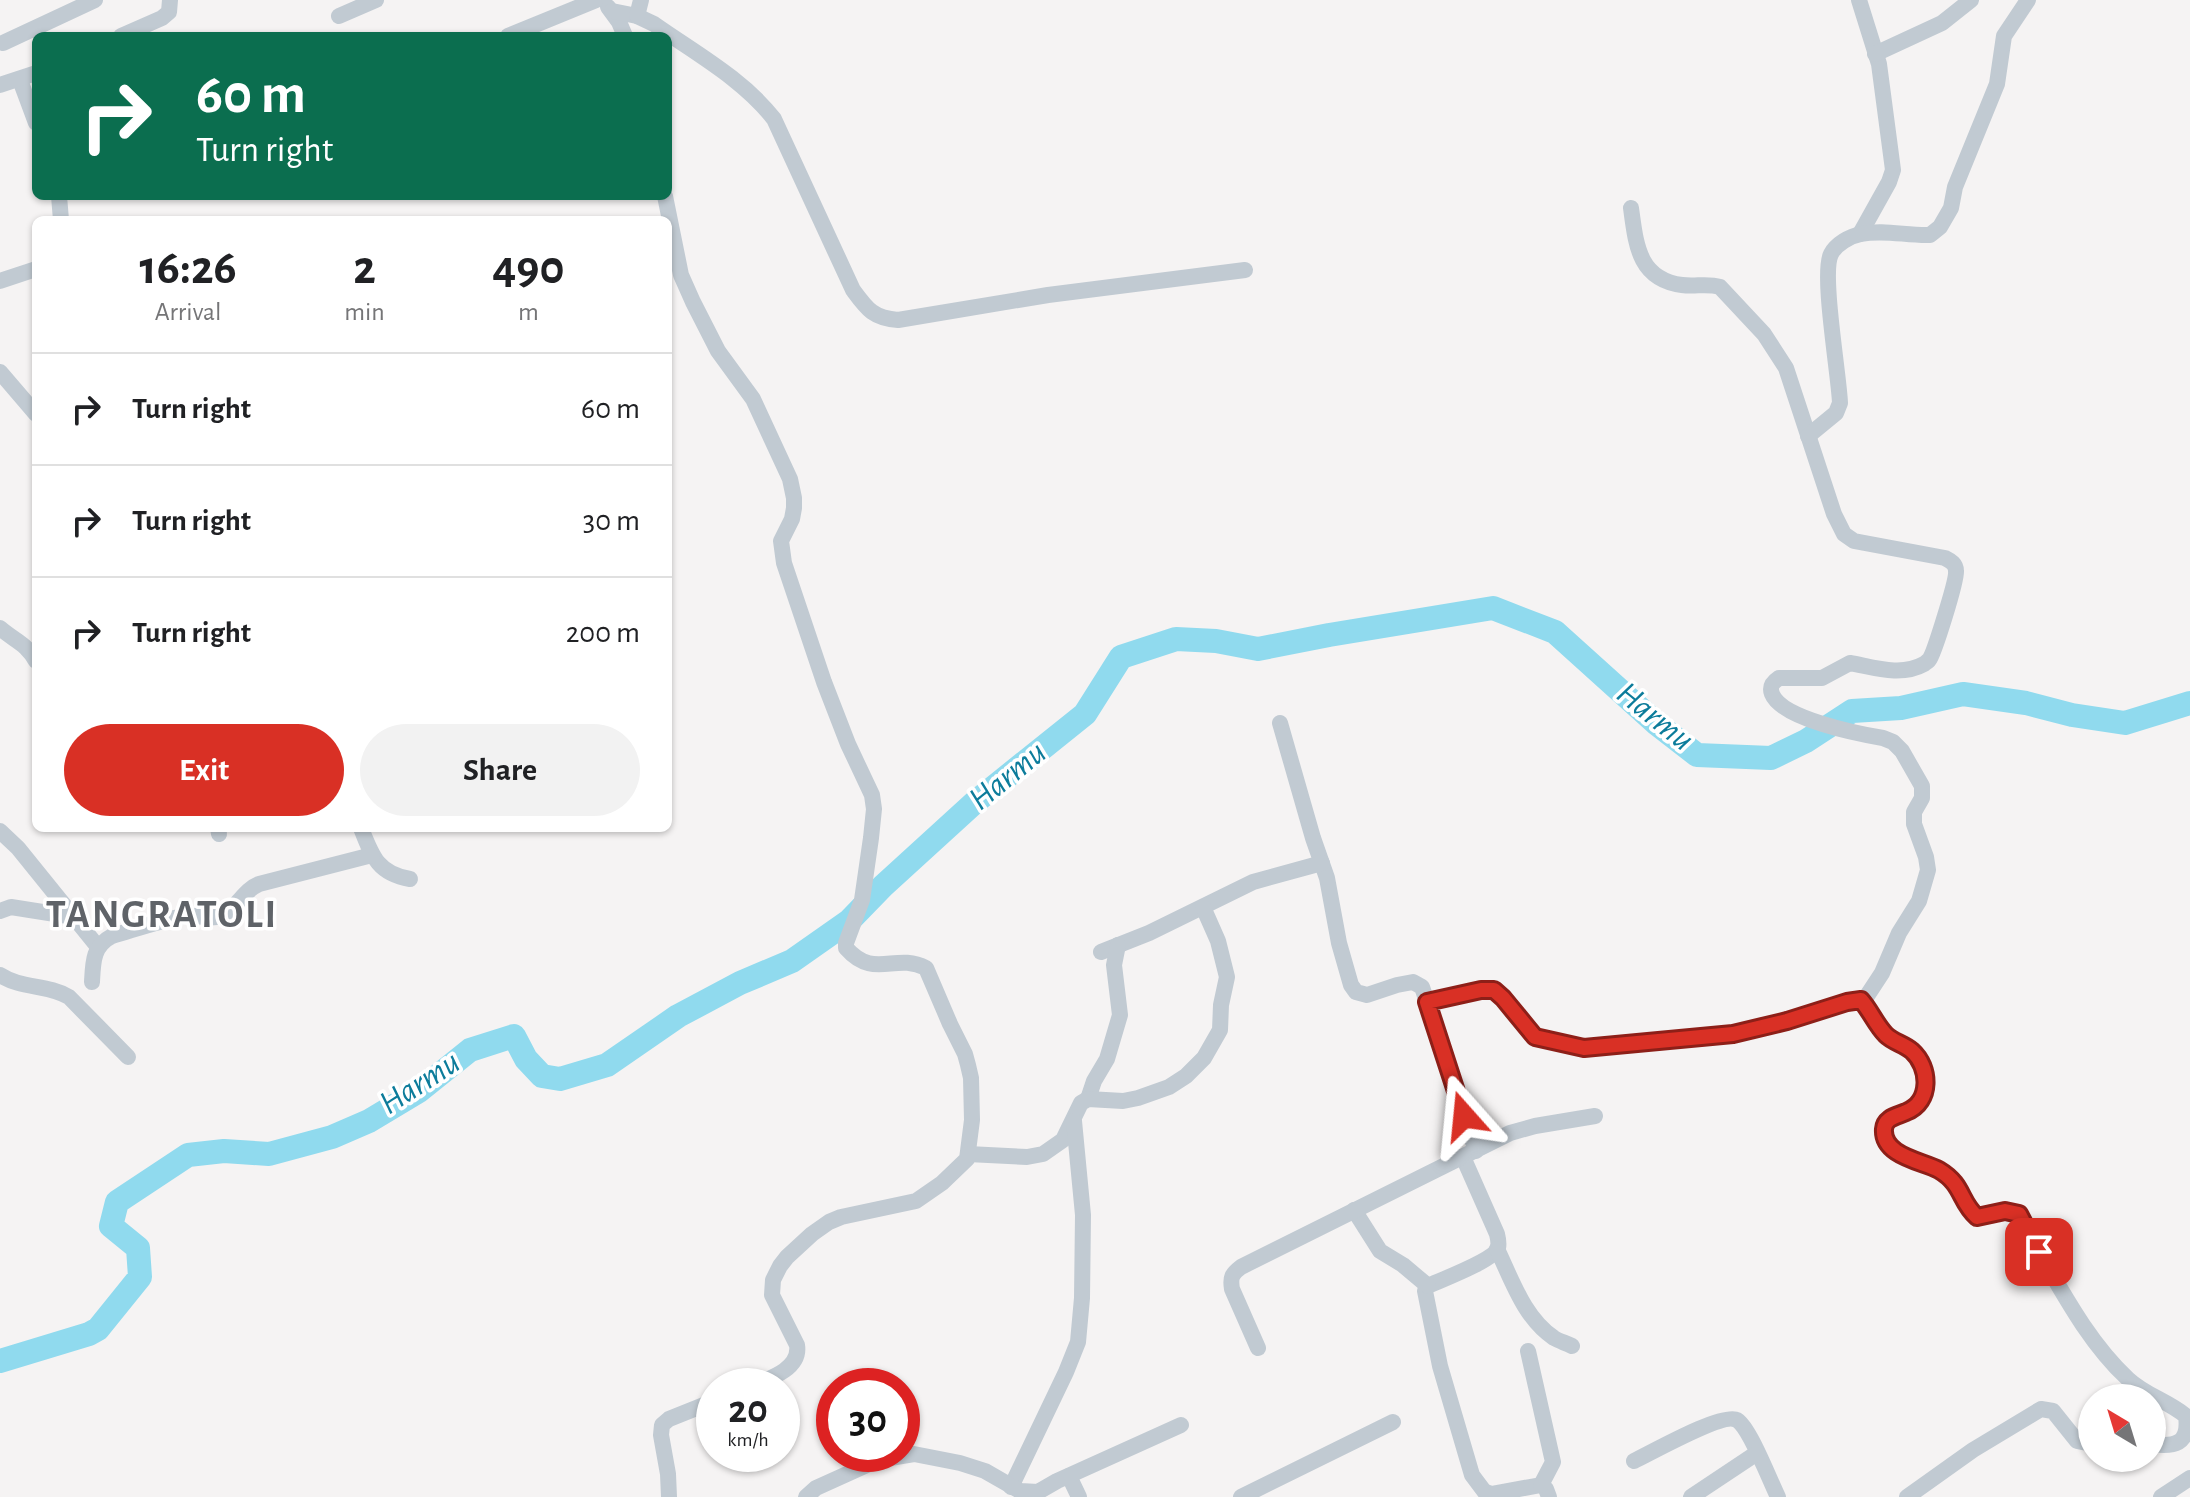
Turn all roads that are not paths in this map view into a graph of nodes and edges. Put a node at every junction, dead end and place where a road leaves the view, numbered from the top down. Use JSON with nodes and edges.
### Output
{"nodes":[{"id":1,"x":95,"y":0,"type":"edge"},
{"id":2,"x":170,"y":0,"type":"edge"},
{"id":3,"x":376,"y":0,"type":"edge"},
{"id":4,"x":1859,"y":0,"type":"edge"},
{"id":5,"x":1971,"y":0,"type":"edge"},
{"id":6,"x":2028,"y":0,"type":"edge"},
{"id":7,"x":603,"y":4,"type":"edge"},
{"id":8,"x":639,"y":8,"type":"edge"},
{"id":9,"x":339,"y":16,"type":"dead end"},
{"id":10,"x":130,"y":32,"type":"edge"},
{"id":11,"x":520,"y":32,"type":"edge"},
{"id":12,"x":622,"y":32,"type":"edge"},
{"id":13,"x":665,"y":32,"type":"edge"},
{"id":14,"x":672,"y":37,"type":"edge"},
{"id":15,"x":3,"y":43,"type":"dead end"},
{"id":16,"x":1875,"y":54,"type":"junction"},
{"id":17,"x":28,"y":77,"type":"edge"},
{"id":18,"x":0,"y":85,"type":"edge"},
{"id":19,"x":32,"y":100,"type":"edge"},
{"id":20,"x":1631,"y":208,"type":"dead end"},
{"id":21,"x":672,"y":231,"type":"edge"},
{"id":22,"x":1860,"y":234,"type":"junction"},
{"id":23,"x":32,"y":270,"type":"edge"},
{"id":24,"x":1245,"y":270,"type":"dead end"},
{"id":25,"x":0,"y":281,"type":"edge"},
{"id":26,"x":0,"y":372,"type":"edge"},
{"id":27,"x":32,"y":409,"type":"edge"},
{"id":28,"x":1808,"y":436,"type":"junction"},
{"id":29,"x":0,"y":628,"type":"edge"},
{"id":30,"x":30,"y":641,"type":"edge"},
{"id":31,"x":1280,"y":723,"type":"dead end"},
{"id":32,"x":0,"y":831,"type":"edge"},
{"id":33,"x":363,"y":832,"type":"edge"},
{"id":34,"x":372,"y":855,"type":"junction"},
{"id":35,"x":1322,"y":863,"type":"junction"},
{"id":36,"x":410,"y":879,"type":"dead end"},
{"id":37,"x":1203,"y":907,"type":"junction"},
{"id":38,"x":0,"y":911,"type":"edge"},
{"id":39,"x":74,"y":917,"type":"junction"},
{"id":40,"x":1118,"y":945,"type":"junction"},
{"id":41,"x":98,"y":947,"type":"junction"},
{"id":42,"x":1101,"y":952,"type":"dead end"},
{"id":43,"x":0,"y":975,"type":"edge"},
{"id":44,"x":92,"y":982,"type":"dead end"},
{"id":45,"x":1427,"y":1002,"type":"junction"},
{"id":46,"x":1863,"y":1002,"type":"junction"},
{"id":47,"x":128,"y":1057,"type":"dead end"},
{"id":48,"x":1088,"y":1099,"type":"junction"},
{"id":49,"x":1595,"y":1116,"type":"dead end"},
{"id":50,"x":1074,"y":1121,"type":"junction"},
{"id":51,"x":968,"y":1154,"type":"junction"},
{"id":52,"x":1469,"y":1154,"type":"junction"},
{"id":53,"x":1354,"y":1210,"type":"junction"},
{"id":54,"x":1497,"y":1249,"type":"junction"},
{"id":55,"x":1428,"y":1286,"type":"junction"},
{"id":56,"x":1572,"y":1346,"type":"dead end"},
{"id":57,"x":1258,"y":1348,"type":"dead end"},
{"id":58,"x":1528,"y":1351,"type":"dead end"},
{"id":59,"x":786,"y":1368,"type":"edge"},
{"id":60,"x":2134,"y":1384,"type":"edge"},
{"id":61,"x":2166,"y":1404,"type":"edge"},
{"id":62,"x":696,"y":1408,"type":"edge"},
{"id":63,"x":1393,"y":1422,"type":"dead end"},
{"id":64,"x":1181,"y":1425,"type":"dead end"},
{"id":65,"x":2078,"y":1441,"type":"edge"},
{"id":66,"x":2166,"y":1444,"type":"edge"},
{"id":67,"x":1757,"y":1453,"type":"junction"},
{"id":68,"x":1634,"y":1461,"type":"dead end"},
{"id":69,"x":1472,"y":1475,"type":"junction"},
{"id":70,"x":1069,"y":1476,"type":"junction"},
{"id":71,"x":2190,"y":1478,"type":"edge"},
{"id":72,"x":1011,"y":1487,"type":"junction"},
{"id":73,"x":1545,"y":1491,"type":"edge"},
{"id":74,"x":669,"y":1497,"type":"edge"},
{"id":75,"x":806,"y":1497,"type":"edge"},
{"id":76,"x":1079,"y":1497,"type":"edge"},
{"id":77,"x":1241,"y":1497,"type":"edge"},
{"id":78,"x":1468,"y":1497,"type":"edge"},
{"id":79,"x":1691,"y":1497,"type":"edge"},
{"id":80,"x":1778,"y":1497,"type":"edge"},
{"id":81,"x":1907,"y":1497,"type":"edge"},
{"id":82,"x":2161,"y":1497,"type":"edge"}],
"edges":[{"from":1,"to":15,"type":"street"},
{"from":2,"to":10,"type":"street"},
{"from":3,"to":9,"type":"street"},
{"from":4,"to":16,"type":"street"},
{"from":5,"to":16,"type":"street"},
{"from":6,"to":22,"type":"street"},
{"from":7,"to":8,"type":"street"},
{"from":7,"to":11,"type":"street"},
{"from":7,"to":12,"type":"street"},
{"from":8,"to":13,"type":"street"},
{"from":14,"to":24,"type":"street"},
{"from":16,"to":22,"type":"street"},
{"from":17,"to":18,"type":"street"},
{"from":17,"to":19,"type":"street"},
{"from":20,"to":28,"type":"street"},
{"from":21,"to":51,"type":"street"},
{"from":22,"to":28,"type":"street"},
{"from":23,"to":25,"type":"street"},
{"from":26,"to":27,"type":"street"},
{"from":28,"to":46,"type":"street"},
{"from":29,"to":30,"type":"street"},
{"from":31,"to":35,"type":"street"},
{"from":32,"to":39,"type":"street"},
{"from":33,"to":34,"type":"street"},
{"from":34,"to":36,"type":"street"},
{"from":34,"to":41,"type":"street"},
{"from":35,"to":37,"type":"street"},
{"from":35,"to":45,"type":"street"},
{"from":37,"to":40,"type":"street"},
{"from":37,"to":48,"type":"street"},
{"from":38,"to":39,"type":"street"},
{"from":39,"to":41,"type":"street"},
{"from":40,"to":42,"type":"street"},
{"from":40,"to":48,"type":"street"},
{"from":41,"to":44,"type":"street"},
{"from":43,"to":47,"type":"street"},
{"from":45,"to":46,"type":"street"},
{"from":45,"to":52,"type":"street"},
{"from":46,"to":60,"type":"street"},
{"from":48,"to":50,"type":"street"},
{"from":49,"to":52,"type":"street"},
{"from":50,"to":51,"type":"street"},
{"from":50,"to":72,"type":"street"},
{"from":51,"to":59,"type":"street"},
{"from":52,"to":53,"type":"street"},
{"from":52,"to":54,"type":"street"},
{"from":53,"to":55,"type":"street"},
{"from":53,"to":57,"type":"street"},
{"from":54,"to":55,"type":"street"},
{"from":54,"to":56,"type":"street"},
{"from":55,"to":69,"type":"street"},
{"from":58,"to":73,"type":"street"},
{"from":61,"to":66,"type":"street"},
{"from":62,"to":74,"type":"street"},
{"from":63,"to":77,"type":"street"},
{"from":64,"to":70,"type":"street"},
{"from":65,"to":81,"type":"street"},
{"from":67,"to":68,"type":"street"},
{"from":67,"to":79,"type":"street"},
{"from":67,"to":80,"type":"street"},
{"from":69,"to":73,"type":"street"},
{"from":69,"to":78,"type":"street"},
{"from":70,"to":72,"type":"street"},
{"from":70,"to":76,"type":"street"},
{"from":71,"to":82,"type":"street"},
{"from":72,"to":75,"type":"street"}]}
